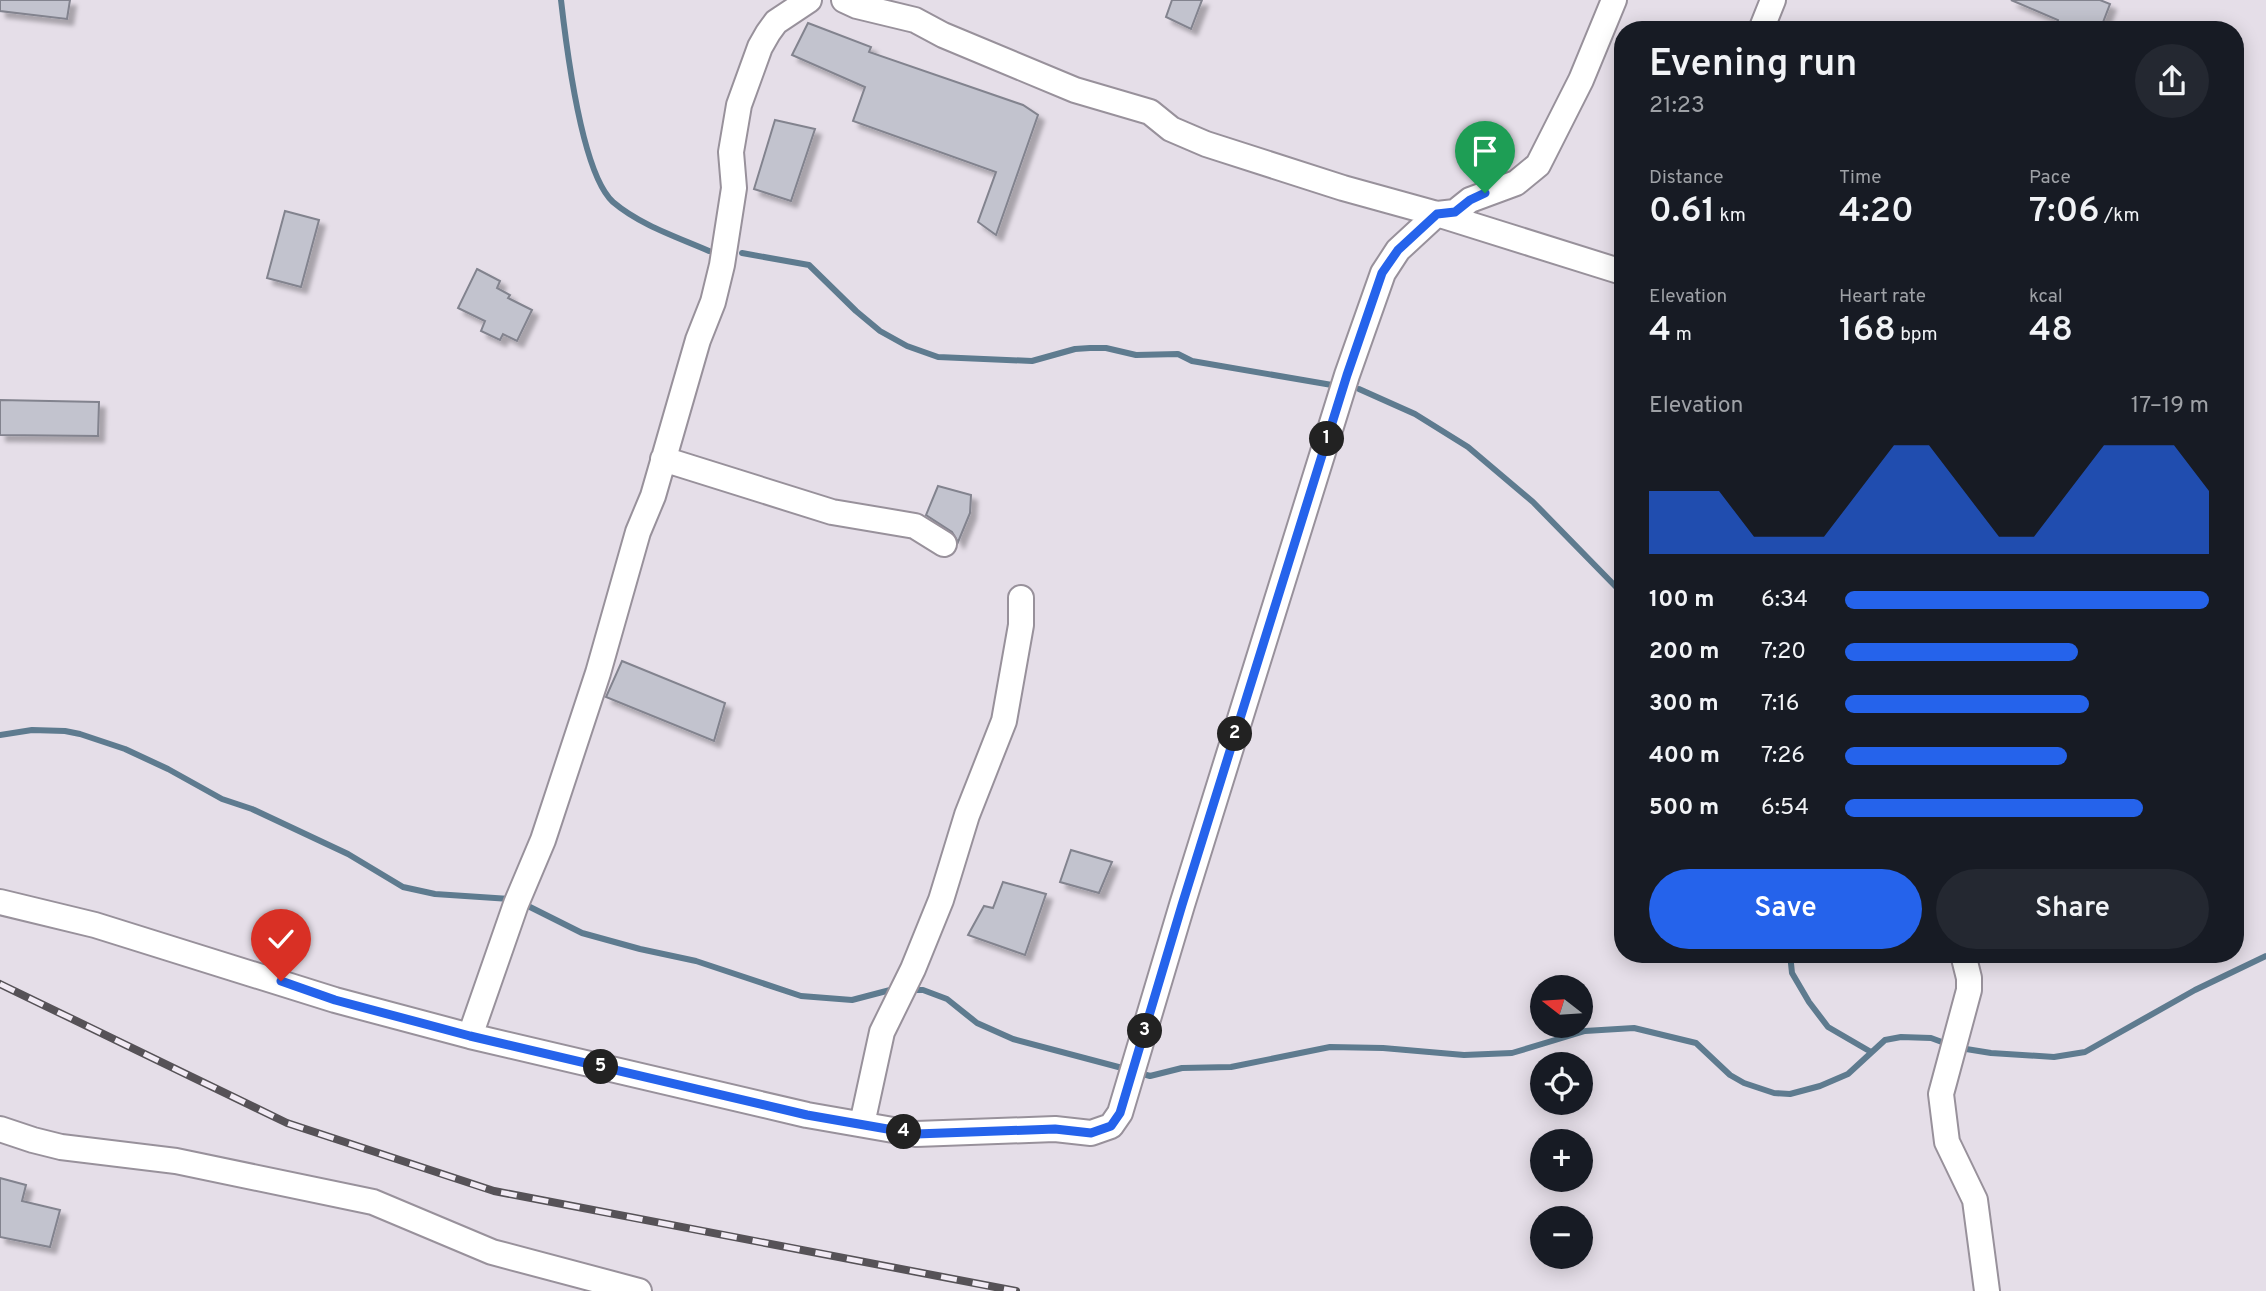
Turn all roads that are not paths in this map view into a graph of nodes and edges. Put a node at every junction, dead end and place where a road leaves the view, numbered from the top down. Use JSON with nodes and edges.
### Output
{"nodes":[{"id":1,"x":809,"y":0,"type":"edge"},
{"id":2,"x":844,"y":0,"type":"edge"},
{"id":3,"x":1614,"y":0,"type":"edge"},
{"id":4,"x":1773,"y":0,"type":"edge"},
{"id":5,"x":1765,"y":21,"type":"edge"},
{"id":6,"x":1437,"y":214,"type":"junction"},
{"id":7,"x":1614,"y":269,"type":"edge"},
{"id":8,"x":663,"y":459,"type":"junction"},
{"id":9,"x":944,"y":544,"type":"dead end"},
{"id":10,"x":1021,"y":598,"type":"dead end"},
{"id":11,"x":0,"y":902,"type":"edge"},
{"id":12,"x":1965,"y":963,"type":"edge"},
{"id":13,"x":470,"y":1036,"type":"junction"},
{"id":14,"x":862,"y":1124,"type":"junction"},
{"id":15,"x":0,"y":1129,"type":"edge"},
{"id":16,"x":639,"y":1291,"type":"edge"},
{"id":17,"x":1987,"y":1291,"type":"edge"}],
"edges":[{"from":1,"to":8,"type":"street"},
{"from":2,"to":6,"type":"street"},
{"from":3,"to":6,"type":"street"},
{"from":4,"to":5,"type":"street"},
{"from":6,"to":7,"type":"street"},
{"from":6,"to":14,"type":"street"},
{"from":8,"to":9,"type":"street"},
{"from":8,"to":13,"type":"street"},
{"from":10,"to":14,"type":"street"},
{"from":11,"to":13,"type":"street"},
{"from":12,"to":17,"type":"street"},
{"from":13,"to":14,"type":"street"},
{"from":15,"to":16,"type":"street"}]}
